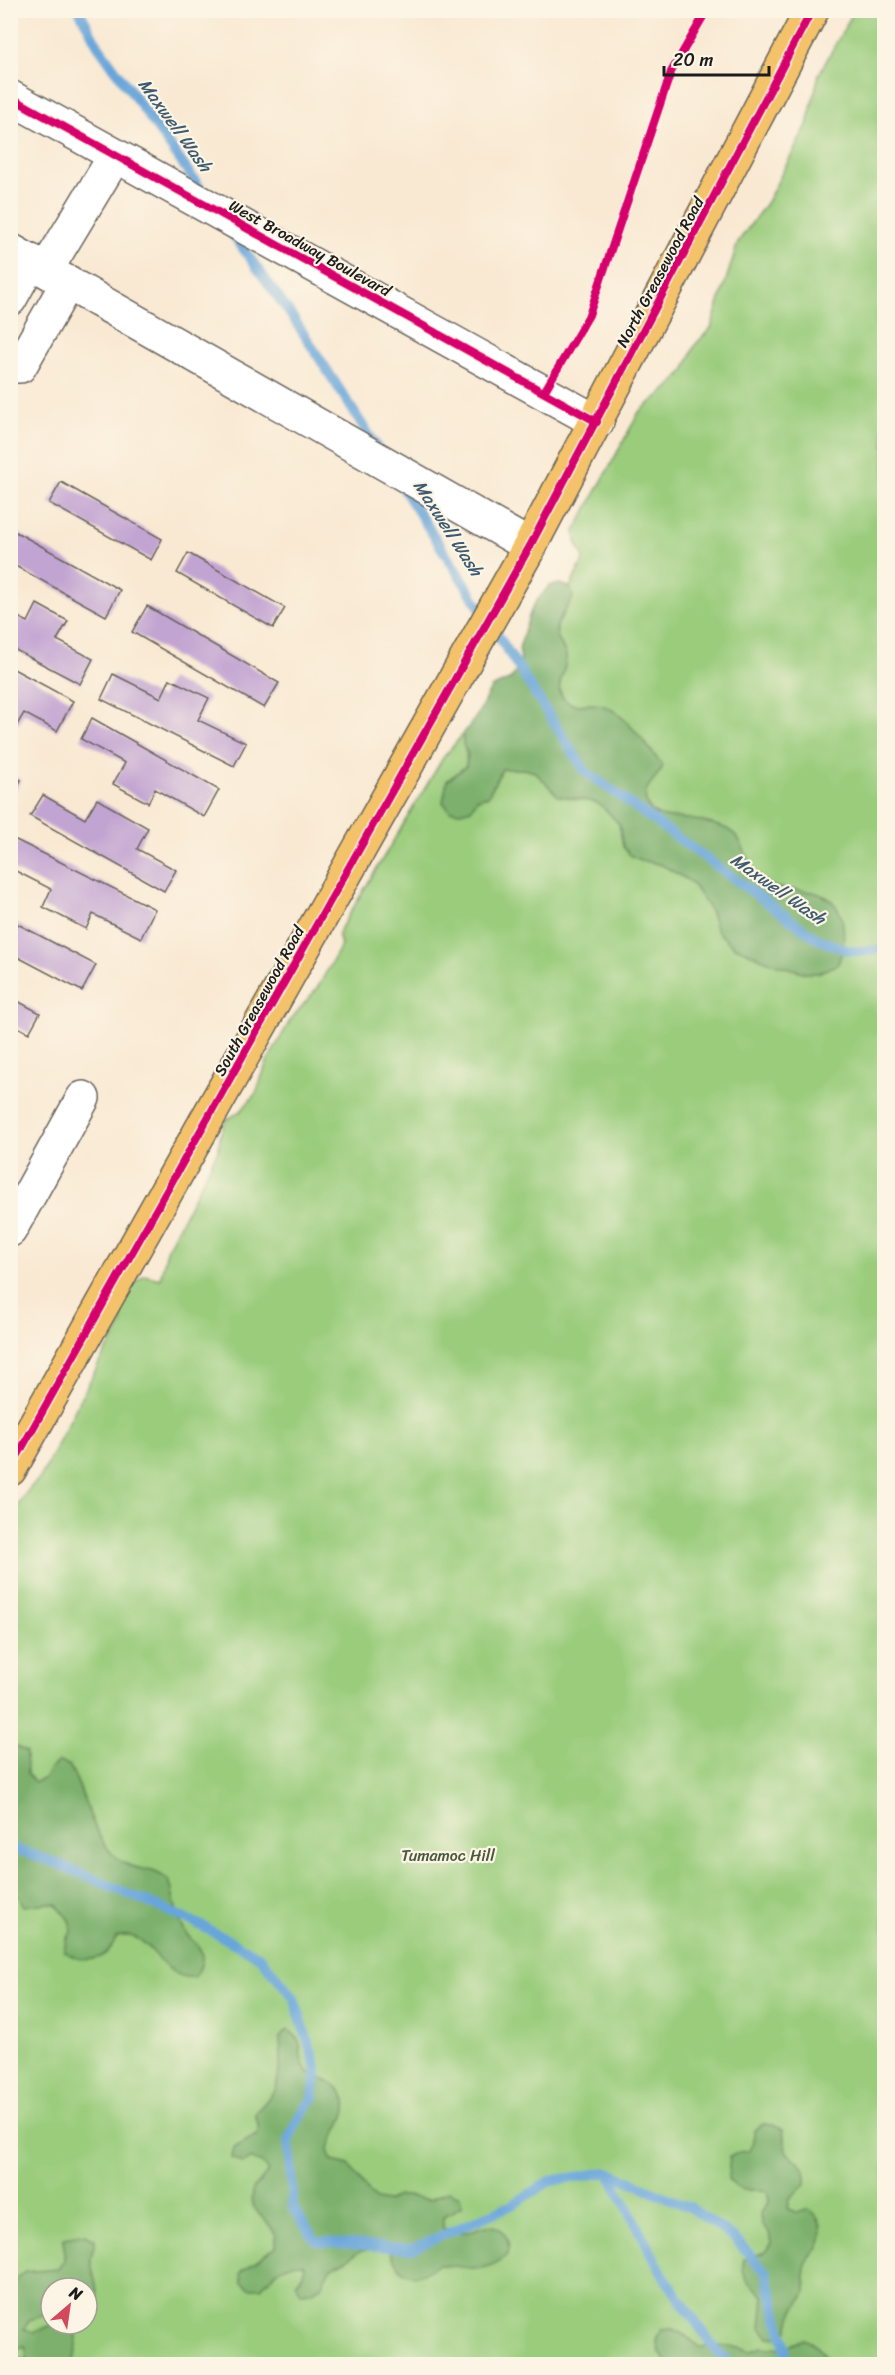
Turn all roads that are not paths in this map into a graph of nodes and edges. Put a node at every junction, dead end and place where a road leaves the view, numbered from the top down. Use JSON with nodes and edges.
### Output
{"nodes":[{"id":1,"x":812,"y":10,"type":"edge"},
{"id":2,"x":10,"y":97,"type":"edge"},
{"id":3,"x":115,"y":156,"type":"junction"},
{"id":4,"x":39,"y":265,"type":"edge"},
{"id":5,"x":10,"y":299,"type":"edge"},
{"id":6,"x":10,"y":366,"type":"edge"},
{"id":7,"x":597,"y":422,"type":"junction"},
{"id":8,"x":530,"y":546,"type":"junction"},
{"id":9,"x":83,"y":1098,"type":"dead end"},
{"id":10,"x":10,"y":1230,"type":"edge"},
{"id":11,"x":10,"y":1469,"type":"edge"}],
"edges":[{"from":1,"to":7,"type":"main road","name":"North Greasewood Road"},
{"from":2,"to":3,"type":"street","name":"West Broadway Boulevard"},
{"from":3,"to":4,"type":"street"},
{"from":3,"to":7,"type":"street","name":"West Broadway Boulevard"},
{"from":4,"to":5,"type":"street"},
{"from":4,"to":6,"type":"street"},
{"from":4,"to":8,"type":"street"},
{"from":7,"to":8,"type":"main road","name":"North Greasewood Road"},
{"from":8,"to":11,"type":"main road","name":"South Greasewood Road"},
{"from":9,"to":10,"type":"street"}]}
